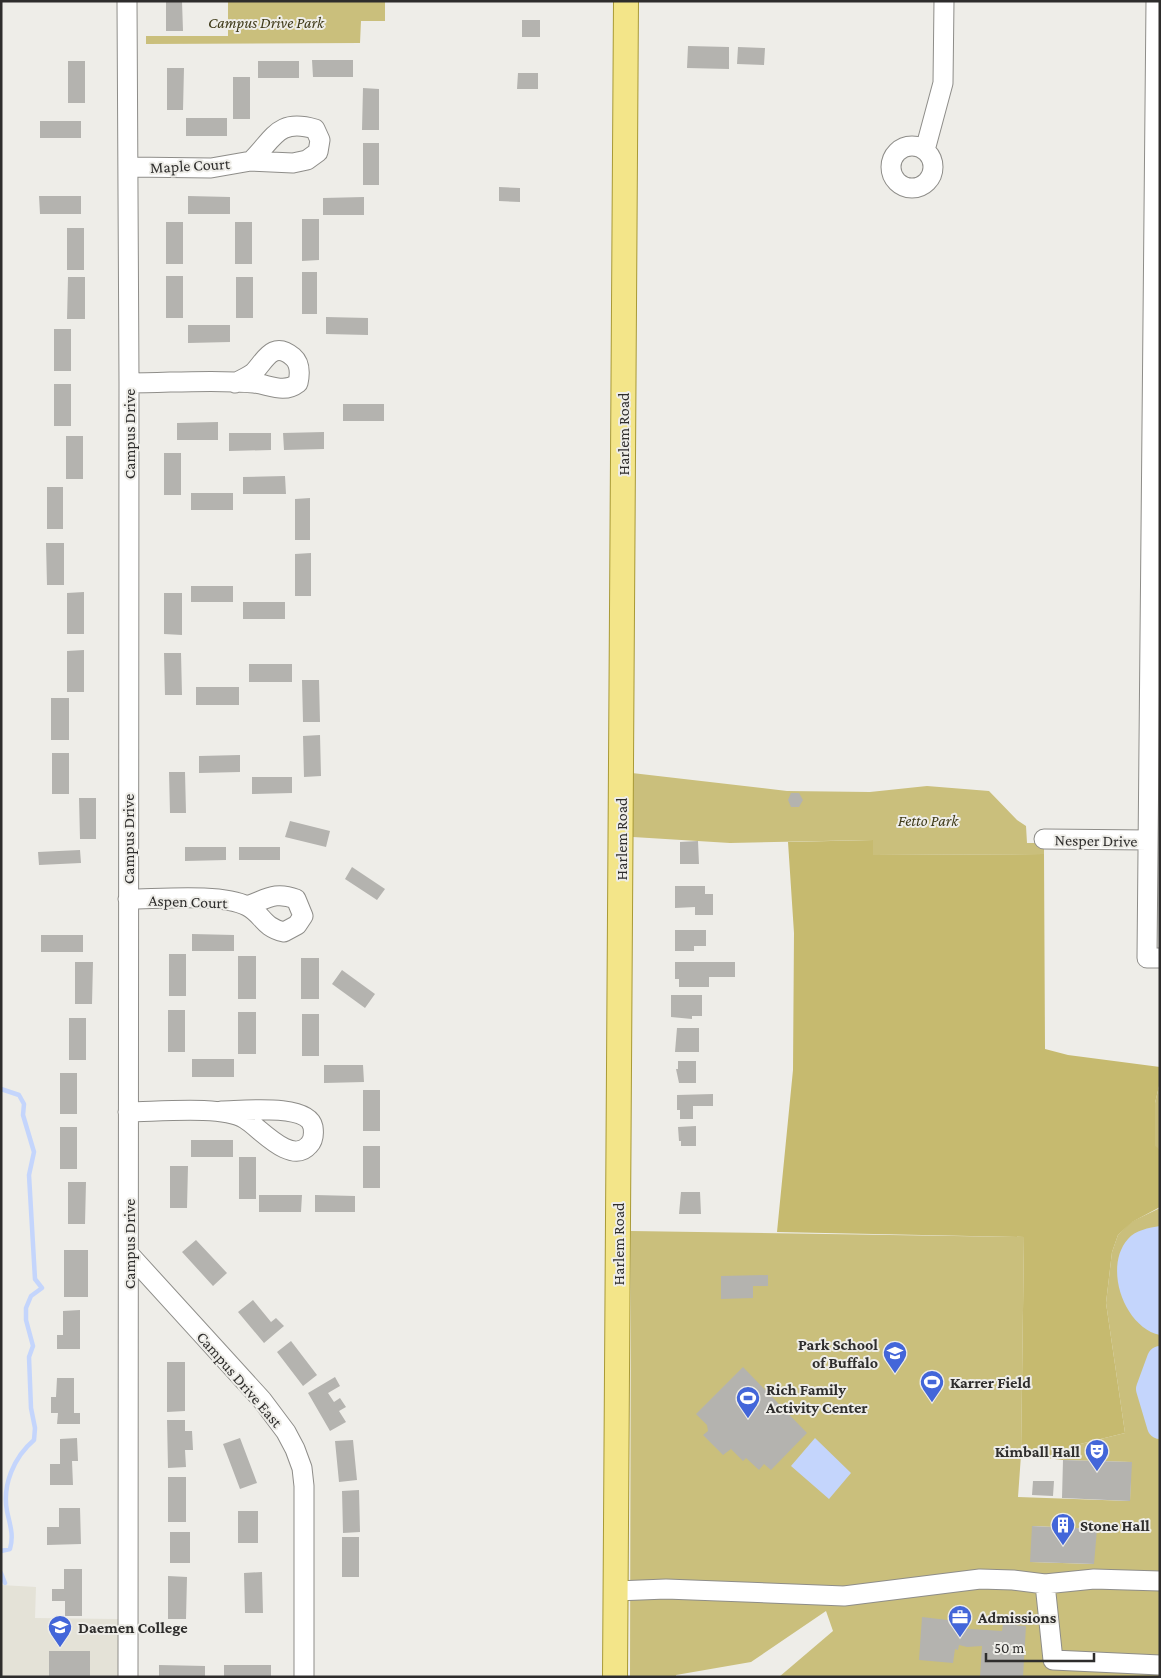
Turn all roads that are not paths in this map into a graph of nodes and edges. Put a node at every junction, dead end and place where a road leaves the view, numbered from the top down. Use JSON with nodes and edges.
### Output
{"nodes":[{"id":1,"x":127,"y":1,"type":"edge"},
{"id":2,"x":626,"y":1,"type":"edge"},
{"id":3,"x":944,"y":1,"type":"edge"},
{"id":4,"x":1156,"y":1,"type":"edge"},
{"id":5,"x":1157,"y":92,"type":"edge"},
{"id":6,"x":925,"y":150,"type":"dead end"},
{"id":7,"x":251,"y":161,"type":"dead end"},
{"id":8,"x":129,"y":167,"type":"junction"},
{"id":9,"x":129,"y":383,"type":"junction"},
{"id":10,"x":235,"y":383,"type":"dead end"},
{"id":11,"x":1044,"y":840,"type":"dead end"},
{"id":12,"x":1148,"y":840,"type":"junction"},
{"id":13,"x":128,"y":899,"type":"junction"},
{"id":14,"x":247,"y":906,"type":"dead end"},
{"id":15,"x":1160,"y":958,"type":"edge"},
{"id":16,"x":221,"y":1111,"type":"dead end"},
{"id":17,"x":128,"y":1112,"type":"junction"},
{"id":18,"x":128,"y":1254,"type":"junction"},
{"id":19,"x":1160,"y":1580,"type":"edge"},
{"id":20,"x":1044,"y":1584,"type":"junction"},
{"id":21,"x":616,"y":1591,"type":"junction"},
{"id":22,"x":1160,"y":1665,"type":"edge"},
{"id":23,"x":128,"y":1677,"type":"edge"},
{"id":24,"x":304,"y":1677,"type":"edge"},
{"id":25,"x":615,"y":1677,"type":"edge"}],
"edges":[{"from":1,"to":8,"type":"street","name":"Campus Drive"},
{"from":2,"to":21,"type":"main road","name":"Harlem Road"},
{"from":3,"to":6,"type":"street"},
{"from":4,"to":5,"type":"street"},
{"from":5,"to":12,"type":"street"},
{"from":7,"to":8,"type":"street","name":"Maple Court"},
{"from":8,"to":9,"type":"street","name":"Campus Drive"},
{"from":9,"to":10,"type":"street"},
{"from":9,"to":13,"type":"street","name":"Campus Drive"},
{"from":11,"to":12,"type":"street","name":"Nesper Drive"},
{"from":12,"to":15,"type":"street"},
{"from":13,"to":14,"type":"street","name":"Aspen Court"},
{"from":13,"to":17,"type":"street","name":"Campus Drive"},
{"from":16,"to":17,"type":"street"},
{"from":17,"to":18,"type":"street","name":"Campus Drive"},
{"from":18,"to":23,"type":"street","name":"Campus Drive"},
{"from":18,"to":24,"type":"street","name":"Campus Drive East"},
{"from":19,"to":20,"type":"street"},
{"from":20,"to":21,"type":"street"},
{"from":20,"to":22,"type":"street"},
{"from":21,"to":25,"type":"main road","name":"Harlem Road"}]}
